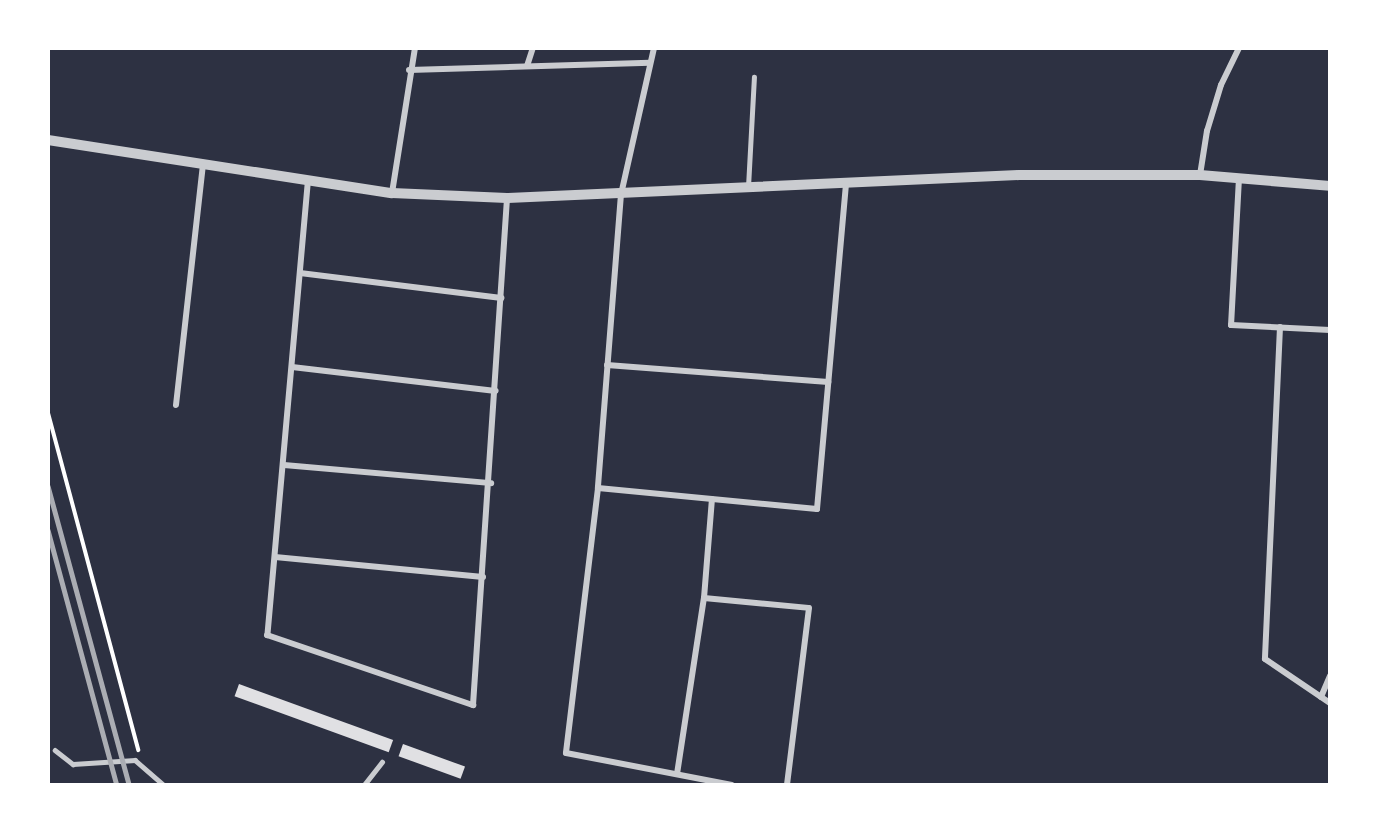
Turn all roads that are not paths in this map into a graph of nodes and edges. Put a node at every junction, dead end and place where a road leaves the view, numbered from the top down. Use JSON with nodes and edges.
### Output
{"nodes":[{"id":1,"x":415,"y":48,"type":"edge"},
{"id":2,"x":533,"y":48,"type":"edge"},
{"id":3,"x":654,"y":48,"type":"edge"},
{"id":4,"x":1239,"y":48,"type":"edge"},
{"id":5,"x":650,"y":63,"type":"junction"},
{"id":6,"x":527,"y":66,"type":"junction"},
{"id":7,"x":409,"y":70,"type":"junction"},
{"id":8,"x":754,"y":77,"type":"dead end"},
{"id":9,"x":48,"y":140,"type":"edge"},
{"id":10,"x":203,"y":165,"type":"junction"},
{"id":11,"x":1200,"y":175,"type":"junction"},
{"id":12,"x":1239,"y":178,"type":"junction"},
{"id":13,"x":308,"y":180,"type":"junction"},
{"id":14,"x":846,"y":185,"type":"junction"},
{"id":15,"x":1330,"y":186,"type":"edge"},
{"id":16,"x":748,"y":189,"type":"junction"},
{"id":17,"x":392,"y":193,"type":"junction"},
{"id":18,"x":621,"y":194,"type":"junction"},
{"id":19,"x":507,"y":198,"type":"junction"},
{"id":20,"x":300,"y":273,"type":"junction"},
{"id":21,"x":501,"y":298,"type":"junction"},
{"id":22,"x":1280,"y":327,"type":"junction"},
{"id":23,"x":1330,"y":330,"type":"edge"},
{"id":24,"x":607,"y":365,"type":"junction"},
{"id":25,"x":292,"y":367,"type":"junction"},
{"id":26,"x":828,"y":381,"type":"junction"},
{"id":27,"x":496,"y":391,"type":"junction"},
{"id":28,"x":176,"y":405,"type":"dead end"},
{"id":29,"x":284,"y":465,"type":"junction"},
{"id":30,"x":490,"y":483,"type":"junction"},
{"id":31,"x":598,"y":488,"type":"junction"},
{"id":32,"x":712,"y":499,"type":"junction"},
{"id":33,"x":275,"y":557,"type":"junction"},
{"id":34,"x":483,"y":578,"type":"junction"},
{"id":35,"x":704,"y":598,"type":"junction"},
{"id":36,"x":1330,"y":676,"type":"edge"},
{"id":37,"x":1321,"y":697,"type":"junction"},
{"id":38,"x":1330,"y":703,"type":"edge"},
{"id":39,"x":55,"y":750,"type":"dead end"},
{"id":40,"x":382,"y":762,"type":"dead end"},
{"id":41,"x":677,"y":774,"type":"junction"},
{"id":42,"x":164,"y":785,"type":"edge"},
{"id":43,"x":364,"y":785,"type":"edge"},
{"id":44,"x":732,"y":785,"type":"edge"},
{"id":45,"x":787,"y":785,"type":"edge"}],
"edges":[{"from":1,"to":7,"type":"street"},
{"from":2,"to":6,"type":"street"},
{"from":3,"to":5,"type":"street"},
{"from":4,"to":11,"type":"street"},
{"from":5,"to":6,"type":"street"},
{"from":5,"to":18,"type":"street"},
{"from":6,"to":7,"type":"street"},
{"from":7,"to":17,"type":"street"},
{"from":8,"to":16,"type":"lane"},
{"from":9,"to":10,"type":"street"},
{"from":10,"to":13,"type":"street"},
{"from":10,"to":28,"type":"street"},
{"from":11,"to":12,"type":"street"},
{"from":11,"to":14,"type":"street"},
{"from":12,"to":15,"type":"street"},
{"from":12,"to":22,"type":"street"},
{"from":13,"to":17,"type":"street"},
{"from":13,"to":20,"type":"street"},
{"from":14,"to":16,"type":"street"},
{"from":14,"to":26,"type":"street"},
{"from":16,"to":18,"type":"street"},
{"from":17,"to":19,"type":"street"},
{"from":18,"to":19,"type":"street"},
{"from":18,"to":24,"type":"street"},
{"from":19,"to":21,"type":"street"},
{"from":20,"to":21,"type":"street"},
{"from":20,"to":25,"type":"street"},
{"from":21,"to":27,"type":"street"},
{"from":22,"to":23,"type":"street"},
{"from":22,"to":37,"type":"street"},
{"from":24,"to":26,"type":"street"},
{"from":24,"to":31,"type":"street"},
{"from":25,"to":27,"type":"street"},
{"from":25,"to":29,"type":"street"},
{"from":26,"to":32,"type":"street"},
{"from":27,"to":30,"type":"street"},
{"from":29,"to":30,"type":"street"},
{"from":29,"to":33,"type":"street"},
{"from":30,"to":34,"type":"street"},
{"from":31,"to":32,"type":"street"},
{"from":31,"to":41,"type":"street"},
{"from":32,"to":35,"type":"street"},
{"from":33,"to":34,"type":"street"},
{"from":33,"to":34,"type":"street"},
{"from":35,"to":41,"type":"street"},
{"from":35,"to":45,"type":"street"},
{"from":36,"to":37,"type":"street"},
{"from":37,"to":38,"type":"street"},
{"from":39,"to":42,"type":"lane"},
{"from":40,"to":43,"type":"lane"},
{"from":41,"to":44,"type":"street"}]}
